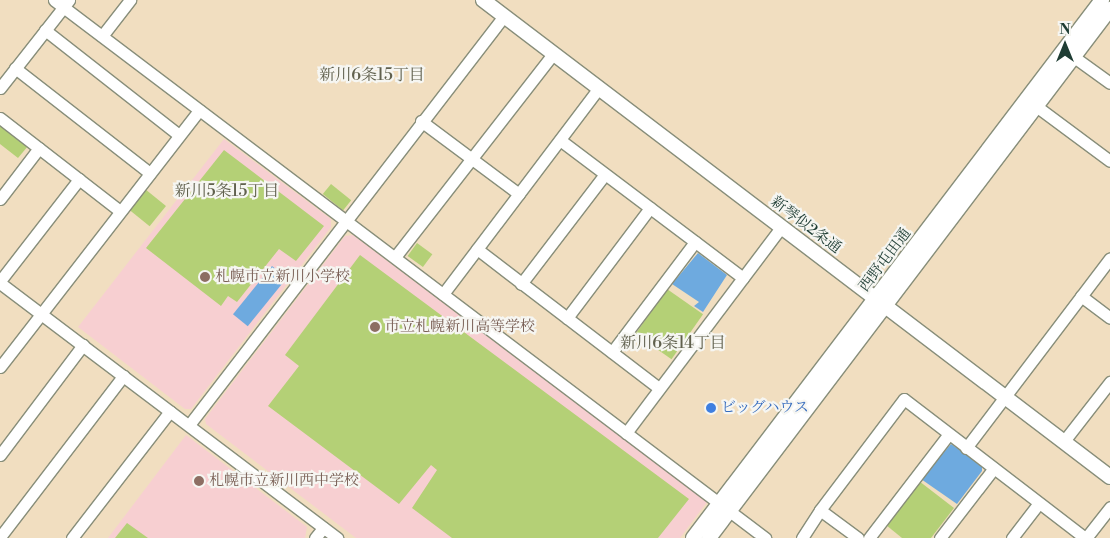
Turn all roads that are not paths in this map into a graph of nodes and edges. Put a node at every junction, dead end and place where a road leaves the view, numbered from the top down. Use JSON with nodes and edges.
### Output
{"nodes":[{"id":1,"x":130,"y":0,"type":"edge"},
{"id":2,"x":482,"y":0,"type":"edge"},
{"id":3,"x":62,"y":2,"type":"edge"},
{"id":4,"x":1106,"y":5,"type":"edge"},
{"id":5,"x":504,"y":16,"type":"junction"},
{"id":6,"x":45,"y":30,"type":"junction"},
{"id":7,"x":102,"y":36,"type":"junction"},
{"id":8,"x":553,"y":54,"type":"junction"},
{"id":9,"x":1074,"y":57,"type":"junction"},
{"id":10,"x":15,"y":68,"type":"junction"},
{"id":11,"x":1110,"y":83,"type":"edge"},
{"id":12,"x":0,"y":88,"type":"edge"},
{"id":13,"x":599,"y":88,"type":"junction"},
{"id":14,"x":1036,"y":106,"type":"junction"},
{"id":15,"x":199,"y":110,"type":"junction"},
{"id":16,"x":0,"y":118,"type":"edge"},
{"id":17,"x":421,"y":121,"type":"junction"},
{"id":18,"x":179,"y":135,"type":"junction"},
{"id":19,"x":560,"y":140,"type":"junction"},
{"id":20,"x":39,"y":148,"type":"junction"},
{"id":21,"x":473,"y":159,"type":"junction"},
{"id":22,"x":1110,"y":161,"type":"edge"},
{"id":23,"x":150,"y":173,"type":"junction"},
{"id":24,"x":605,"y":174,"type":"junction"},
{"id":25,"x":80,"y":179,"type":"junction"},
{"id":26,"x":519,"y":194,"type":"junction"},
{"id":27,"x":0,"y":198,"type":"edge"},
{"id":28,"x":650,"y":208,"type":"junction"},
{"id":29,"x":120,"y":211,"type":"junction"},
{"id":30,"x":346,"y":220,"type":"junction"},
{"id":31,"x":781,"y":227,"type":"junction"},
{"id":32,"x":696,"y":242,"type":"junction"},
{"id":33,"x":477,"y":250,"type":"junction"},
{"id":34,"x":395,"y":257,"type":"junction"},
{"id":35,"x":1110,"y":258,"type":"edge"},
{"id":36,"x":743,"y":278,"type":"junction"},
{"id":37,"x":0,"y":282,"type":"edge"},
{"id":38,"x":521,"y":284,"type":"junction"},
{"id":39,"x":443,"y":294,"type":"junction"},
{"id":40,"x":1081,"y":296,"type":"junction"},
{"id":41,"x":881,"y":302,"type":"junction"},
{"id":42,"x":41,"y":314,"type":"junction"},
{"id":43,"x":567,"y":318,"type":"junction"},
{"id":44,"x":1110,"y":318,"type":"edge"},
{"id":45,"x":83,"y":346,"type":"junction"},
{"id":46,"x":612,"y":352,"type":"junction"},
{"id":47,"x":0,"y":367,"type":"edge"},
{"id":48,"x":123,"y":376,"type":"junction"},
{"id":49,"x":660,"y":388,"type":"junction"},
{"id":50,"x":1108,"y":388,"type":"edge"},
{"id":51,"x":1006,"y":397,"type":"junction"},
{"id":52,"x":170,"y":411,"type":"junction"},
{"id":53,"x":189,"y":426,"type":"junction"},
{"id":54,"x":626,"y":433,"type":"junction"},
{"id":55,"x":948,"y":435,"type":"junction"},
{"id":56,"x":1064,"y":441,"type":"junction"},
{"id":57,"x":966,"y":448,"type":"junction"},
{"id":58,"x":0,"y":455,"type":"edge"},
{"id":59,"x":994,"y":468,"type":"junction"},
{"id":60,"x":1110,"y":477,"type":"edge"},
{"id":61,"x":1039,"y":503,"type":"junction"},
{"id":62,"x":724,"y":507,"type":"junction"},
{"id":63,"x":1110,"y":507,"type":"edge"},
{"id":64,"x":820,"y":510,"type":"junction"},
{"id":65,"x":324,"y":528,"type":"junction"},
{"id":66,"x":1,"y":537,"type":"edge"},
{"id":67,"x":72,"y":538,"type":"edge"},
{"id":68,"x":316,"y":538,"type":"edge"},
{"id":69,"x":337,"y":538,"type":"edge"},
{"id":70,"x":693,"y":538,"type":"edge"},
{"id":71,"x":709,"y":538,"type":"edge"},
{"id":72,"x":765,"y":538,"type":"edge"},
{"id":73,"x":802,"y":538,"type":"edge"},
{"id":74,"x":858,"y":538,"type":"edge"},
{"id":75,"x":869,"y":538,"type":"edge"},
{"id":76,"x":940,"y":538,"type":"edge"},
{"id":77,"x":1012,"y":538,"type":"edge"},
{"id":78,"x":1086,"y":538,"type":"edge"}],
"edges":[{"from":1,"to":7,"type":"street"},
{"from":2,"to":5,"type":"street","name":"新琴似2条通"},
{"from":3,"to":6,"type":"street"},
{"from":3,"to":7,"type":"street"},
{"from":4,"to":9,"type":"street","name":"西野屯田通"},
{"from":4,"to":41,"type":"street","name":"西野屯田通"},
{"from":5,"to":8,"type":"street","name":"新琴似2条通"},
{"from":5,"to":17,"type":"street"},
{"from":6,"to":10,"type":"street"},
{"from":6,"to":18,"type":"street"},
{"from":7,"to":15,"type":"street"},
{"from":8,"to":13,"type":"street","name":"新琴似2条通"},
{"from":8,"to":21,"type":"street"},
{"from":9,"to":11,"type":"street"},
{"from":9,"to":14,"type":"street","name":"西野屯田通"},
{"from":10,"to":12,"type":"street"},
{"from":10,"to":23,"type":"street"},
{"from":13,"to":19,"type":"street"},
{"from":13,"to":31,"type":"street","name":"新琴似2条通"},
{"from":14,"to":22,"type":"street"},
{"from":14,"to":41,"type":"street","name":"西野屯田通"},
{"from":15,"to":18,"type":"street"},
{"from":15,"to":30,"type":"street"},
{"from":16,"to":20,"type":"street"},
{"from":17,"to":21,"type":"street"},
{"from":17,"to":30,"type":"street"},
{"from":18,"to":23,"type":"street"},
{"from":19,"to":24,"type":"street"},
{"from":19,"to":26,"type":"street"},
{"from":20,"to":25,"type":"street"},
{"from":20,"to":27,"type":"street"},
{"from":21,"to":26,"type":"street"},
{"from":21,"to":34,"type":"street"},
{"from":23,"to":29,"type":"street"},
{"from":24,"to":28,"type":"street"},
{"from":24,"to":38,"type":"street"},
{"from":25,"to":29,"type":"street"},
{"from":25,"to":37,"type":"street"},
{"from":26,"to":33,"type":"street"},
{"from":28,"to":32,"type":"street"},
{"from":28,"to":43,"type":"street"},
{"from":29,"to":42,"type":"street"},
{"from":30,"to":34,"type":"street"},
{"from":30,"to":53,"type":"street"},
{"from":31,"to":36,"type":"street"},
{"from":31,"to":41,"type":"street","name":"新琴似2条通"},
{"from":32,"to":36,"type":"street"},
{"from":32,"to":46,"type":"street"},
{"from":33,"to":38,"type":"street"},
{"from":33,"to":39,"type":"street"},
{"from":34,"to":39,"type":"street"},
{"from":35,"to":40,"type":"street"},
{"from":36,"to":49,"type":"street"},
{"from":37,"to":42,"type":"street"},
{"from":38,"to":43,"type":"street"},
{"from":39,"to":54,"type":"street"},
{"from":40,"to":44,"type":"street"},
{"from":40,"to":51,"type":"street"},
{"from":41,"to":51,"type":"street","name":"新琴似2条通"},
{"from":41,"to":62,"type":"street","name":"西野屯田通"},
{"from":42,"to":45,"type":"street"},
{"from":42,"to":47,"type":"street"},
{"from":43,"to":46,"type":"street"},
{"from":45,"to":48,"type":"street"},
{"from":45,"to":58,"type":"street"},
{"from":46,"to":49,"type":"street"},
{"from":48,"to":52,"type":"street"},
{"from":48,"to":66,"type":"street"},
{"from":49,"to":54,"type":"street"},
{"from":50,"to":56,"type":"street"},
{"from":51,"to":56,"type":"street","name":"新琴似2条通"},
{"from":51,"to":57,"type":"street"},
{"from":52,"to":53,"type":"street"},
{"from":52,"to":67,"type":"street"},
{"from":53,"to":65,"type":"street"},
{"from":54,"to":62,"type":"street"},
{"from":55,"to":57,"type":"street"},
{"from":55,"to":64,"type":"street"},
{"from":55,"to":75,"type":"street"},
{"from":56,"to":60,"type":"street","name":"新琴似2条通"},
{"from":57,"to":59,"type":"street"},
{"from":59,"to":61,"type":"street"},
{"from":59,"to":76,"type":"street"},
{"from":61,"to":77,"type":"street"},
{"from":61,"to":78,"type":"street"},
{"from":62,"to":70,"type":"street","name":"西野屯田通"},
{"from":62,"to":71,"type":"street","name":"西野屯田通"},
{"from":62,"to":72,"type":"street"},
{"from":63,"to":78,"type":"street"},
{"from":64,"to":73,"type":"street"},
{"from":64,"to":74,"type":"street"},
{"from":65,"to":68,"type":"street"},
{"from":65,"to":69,"type":"street"}]}
